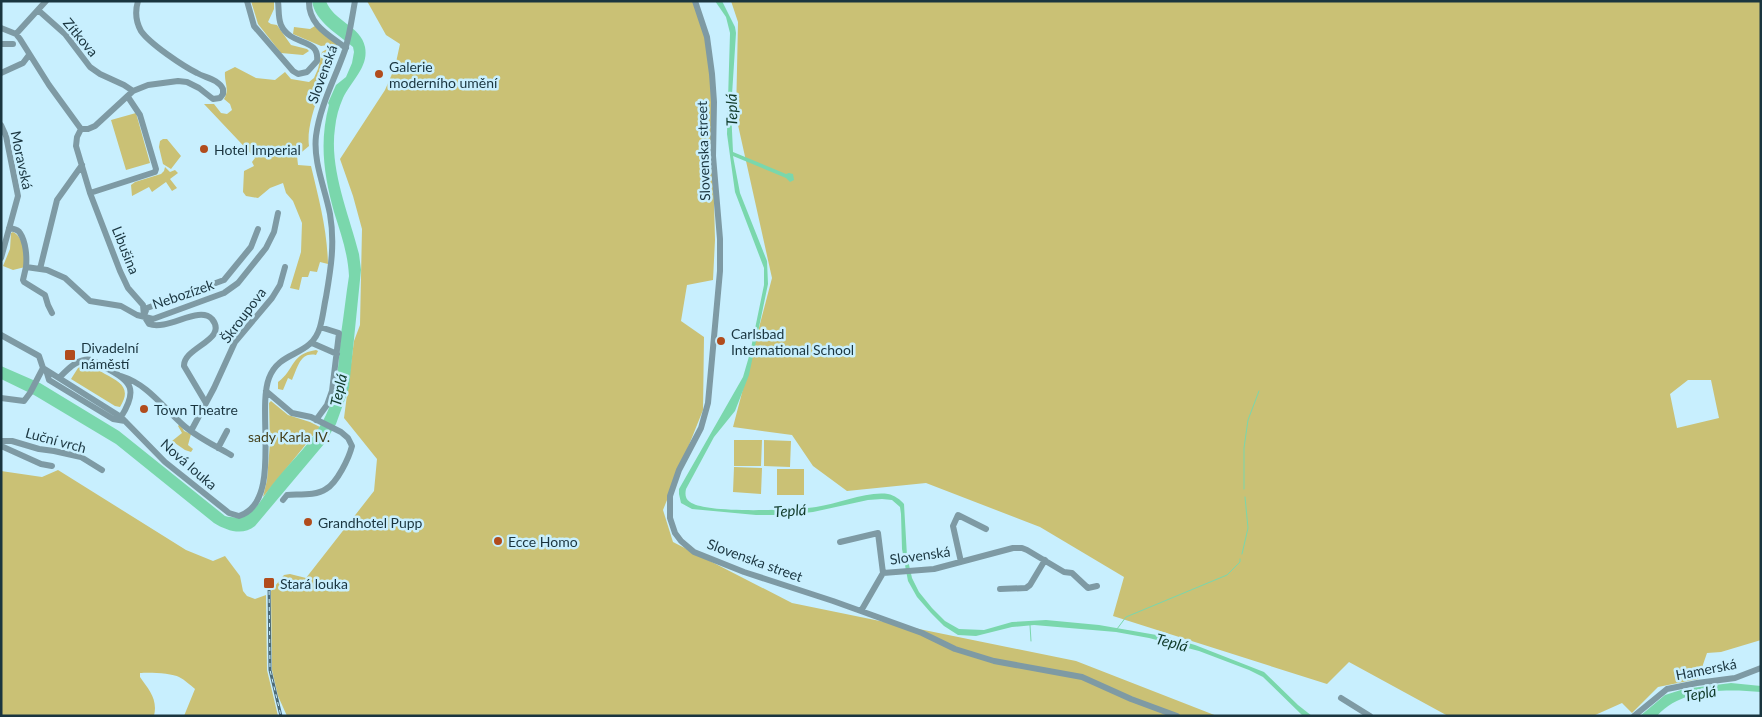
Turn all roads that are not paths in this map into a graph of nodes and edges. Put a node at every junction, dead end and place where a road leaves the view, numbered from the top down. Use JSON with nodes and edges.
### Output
{"nodes":[{"id":1,"x":46,"y":1,"type":"edge"},
{"id":2,"x":138,"y":1,"type":"edge"},
{"id":3,"x":246,"y":1,"type":"edge"},
{"id":4,"x":278,"y":1,"type":"edge"},
{"id":5,"x":309,"y":1,"type":"edge"},
{"id":6,"x":355,"y":1,"type":"edge"},
{"id":7,"x":695,"y":1,"type":"edge"},
{"id":8,"x":38,"y":10,"type":"junction"},
{"id":9,"x":1,"y":28,"type":"edge"},
{"id":10,"x":16,"y":34,"type":"junction"},
{"id":11,"x":1,"y":44,"type":"edge"},
{"id":12,"x":13,"y":44,"type":"dead end"},
{"id":13,"x":346,"y":45,"type":"junction"},
{"id":14,"x":29,"y":55,"type":"junction"},
{"id":15,"x":1,"y":73,"type":"edge"},
{"id":16,"x":133,"y":92,"type":"junction"},
{"id":17,"x":128,"y":97,"type":"junction"},
{"id":18,"x":1,"y":125,"type":"edge"},
{"id":19,"x":81,"y":129,"type":"junction"},
{"id":20,"x":82,"y":165,"type":"junction"},
{"id":21,"x":90,"y":193,"type":"junction"},
{"id":22,"x":278,"y":213,"type":"dead end"},
{"id":23,"x":9,"y":228,"type":"junction"},
{"id":24,"x":258,"y":229,"type":"dead end"},
{"id":25,"x":1,"y":258,"type":"edge"},
{"id":26,"x":26,"y":267,"type":"junction"},
{"id":27,"x":285,"y":268,"type":"dead end"},
{"id":28,"x":40,"y":270,"type":"junction"},
{"id":29,"x":224,"y":280,"type":"junction"},
{"id":30,"x":230,"y":290,"type":"junction"},
{"id":31,"x":52,"y":313,"type":"dead end"},
{"id":32,"x":144,"y":316,"type":"junction"},
{"id":33,"x":320,"y":327,"type":"junction"},
{"id":34,"x":1,"y":336,"type":"edge"},
{"id":35,"x":312,"y":343,"type":"junction"},
{"id":36,"x":337,"y":354,"type":"junction"},
{"id":37,"x":44,"y":369,"type":"junction"},
{"id":38,"x":122,"y":376,"type":"junction"},
{"id":39,"x":59,"y":378,"type":"junction"},
{"id":40,"x":266,"y":391,"type":"junction"},
{"id":41,"x":1,"y":398,"type":"edge"},
{"id":42,"x":206,"y":403,"type":"junction"},
{"id":43,"x":123,"y":419,"type":"junction"},
{"id":44,"x":319,"y":421,"type":"junction"},
{"id":45,"x":191,"y":431,"type":"junction"},
{"id":46,"x":227,"y":431,"type":"dead end"},
{"id":47,"x":1,"y":441,"type":"edge"},
{"id":48,"x":1,"y":446,"type":"edge"},
{"id":49,"x":218,"y":448,"type":"junction"},
{"id":50,"x":231,"y":455,"type":"dead end"},
{"id":51,"x":52,"y":466,"type":"dead end"},
{"id":52,"x":102,"y":470,"type":"dead end"},
{"id":53,"x":283,"y":500,"type":"dead end"},
{"id":54,"x":986,"y":530,"type":"dead end"},
{"id":55,"x":840,"y":542,"type":"dead end"},
{"id":56,"x":1045,"y":560,"type":"junction"},
{"id":57,"x":961,"y":562,"type":"junction"},
{"id":58,"x":883,"y":573,"type":"junction"},
{"id":59,"x":1097,"y":586,"type":"dead end"},
{"id":60,"x":1000,"y":589,"type":"dead end"},
{"id":61,"x":861,"y":611,"type":"junction"},
{"id":62,"x":1761,"y":668,"type":"edge"},
{"id":63,"x":1341,"y":698,"type":"dead end"},
{"id":64,"x":1177,"y":716,"type":"edge"},
{"id":65,"x":1370,"y":716,"type":"edge"},
{"id":66,"x":1634,"y":716,"type":"edge"}],
"edges":[{"from":1,"to":8,"type":"street"},
{"from":2,"to":16,"type":"street"},
{"from":3,"to":4,"type":"street"},
{"from":5,"to":13,"type":"street"},
{"from":6,"to":13,"type":"street","name":"Slovenská"},
{"from":7,"to":61,"type":"street","name":"Slovenska street"},
{"from":8,"to":10,"type":"street"},
{"from":8,"to":16,"type":"street","name":"Zítkova"},
{"from":9,"to":10,"type":"street"},
{"from":10,"to":14,"type":"street"},
{"from":11,"to":12,"type":"street"},
{"from":13,"to":33,"type":"street","name":"Slovenská"},
{"from":14,"to":15,"type":"street"},
{"from":14,"to":19,"type":"street"},
{"from":16,"to":17,"type":"street"},
{"from":17,"to":19,"type":"street"},
{"from":17,"to":21,"type":"street"},
{"from":18,"to":23,"type":"street","name":"Moravská"},
{"from":19,"to":20,"type":"street","name":"Libušina"},
{"from":20,"to":21,"type":"street","name":"Libušina"},
{"from":20,"to":28,"type":"street"},
{"from":21,"to":32,"type":"street","name":"Libušina"},
{"from":22,"to":30,"type":"street","name":"Nebozízek"},
{"from":23,"to":25,"type":"street","name":"Moravská"},
{"from":23,"to":26,"type":"street"},
{"from":24,"to":29,"type":"street","name":"Nebozízek"},
{"from":26,"to":28,"type":"street"},
{"from":26,"to":31,"type":"street"},
{"from":27,"to":42,"type":"street","name":"Škroupova"},
{"from":28,"to":32,"type":"street"},
{"from":29,"to":30,"type":"street","name":"Nebozízek"},
{"from":29,"to":32,"type":"street","name":"Nebozízek"},
{"from":30,"to":32,"type":"street","name":"Nebozízek"},
{"from":32,"to":42,"type":"street"},
{"from":33,"to":35,"type":"street","name":"Slovenská"},
{"from":33,"to":36,"type":"street"},
{"from":34,"to":37,"type":"street"},
{"from":35,"to":36,"type":"street"},
{"from":35,"to":40,"type":"street"},
{"from":36,"to":44,"type":"street"},
{"from":37,"to":39,"type":"street"},
{"from":37,"to":41,"type":"street"},
{"from":37,"to":43,"type":"street"},
{"from":38,"to":39,"type":"street"},
{"from":38,"to":43,"type":"street"},
{"from":38,"to":45,"type":"street"},
{"from":39,"to":43,"type":"street"},
{"from":40,"to":43,"type":"street","name":"Nová louka"},
{"from":40,"to":44,"type":"street"},
{"from":42,"to":45,"type":"street","name":"Škroupova"},
{"from":44,"to":53,"type":"street"},
{"from":45,"to":49,"type":"street"},
{"from":46,"to":49,"type":"street"},
{"from":47,"to":52,"type":"street","name":"Luční vrch"},
{"from":48,"to":51,"type":"street"},
{"from":49,"to":50,"type":"street"},
{"from":54,"to":57,"type":"street","name":"Slovenská"},
{"from":55,"to":58,"type":"street","name":"Slovenská"},
{"from":56,"to":57,"type":"street","name":"Slovenská"},
{"from":56,"to":59,"type":"street","name":"Slovenská"},
{"from":56,"to":60,"type":"street"},
{"from":57,"to":58,"type":"street","name":"Slovenská"},
{"from":58,"to":61,"type":"street","name":"Slovenská"},
{"from":61,"to":64,"type":"street","name":"Slovenska street"},
{"from":62,"to":66,"type":"street","name":"Hamerská"},
{"from":63,"to":65,"type":"street"}]}
